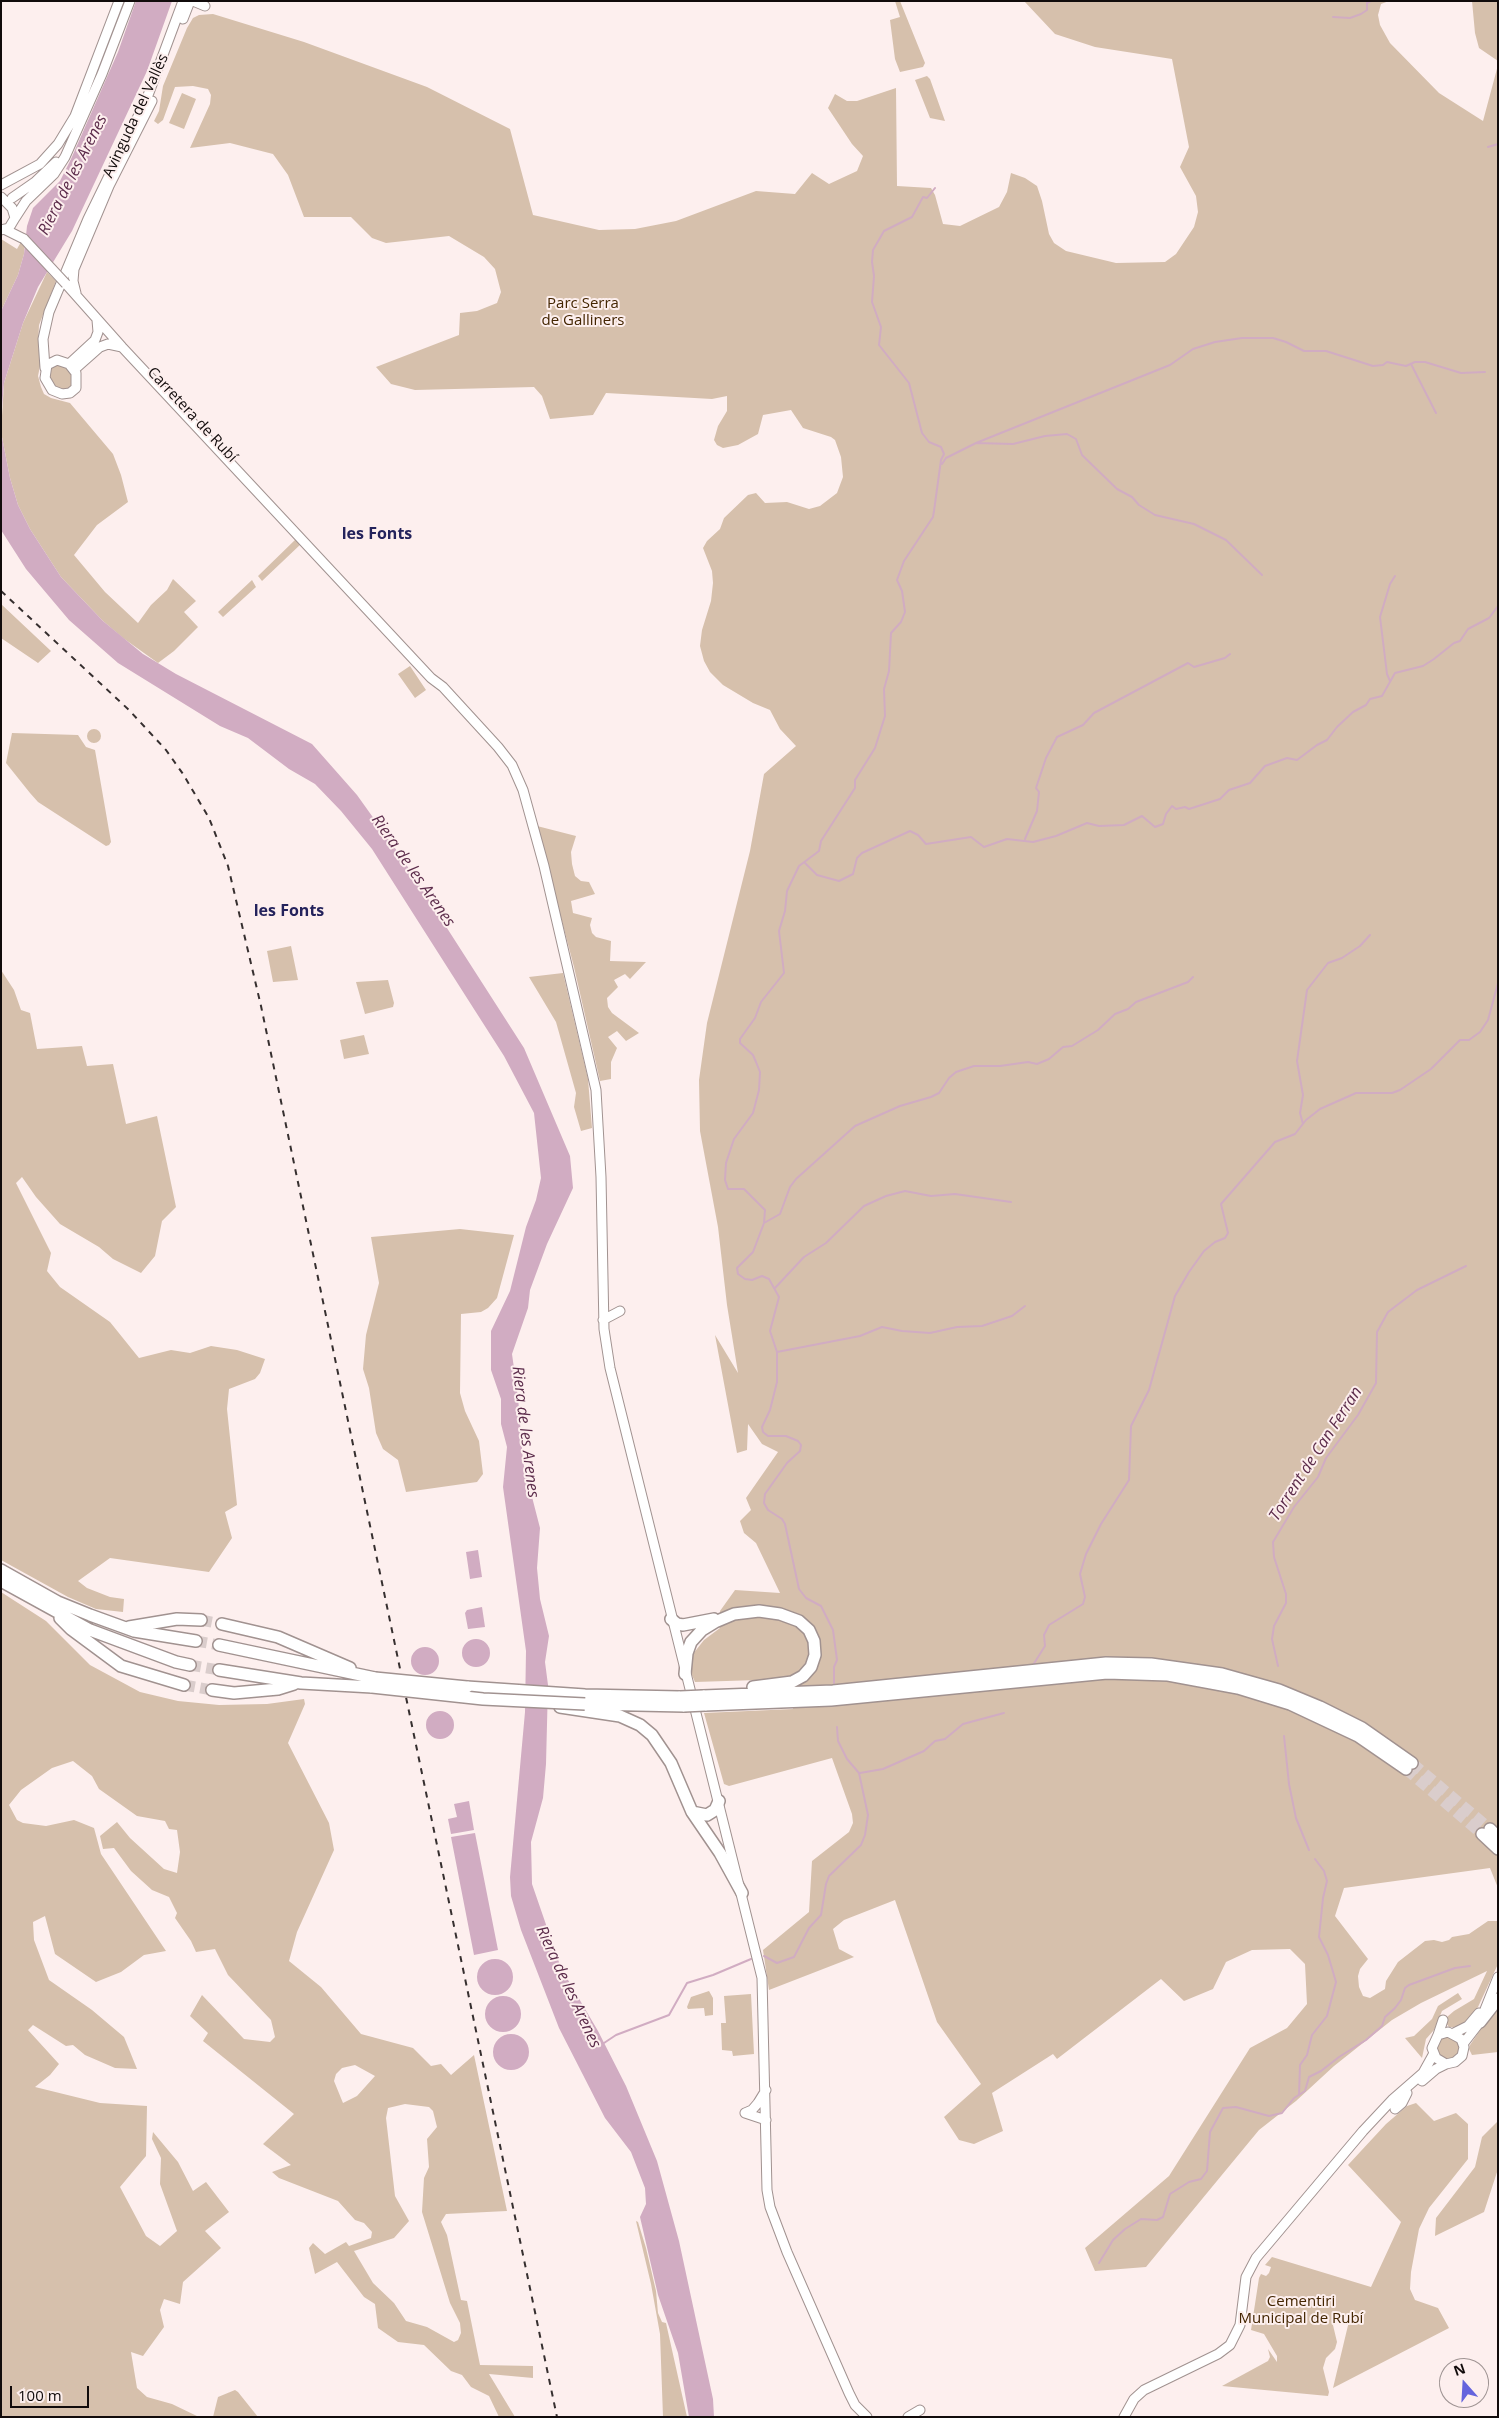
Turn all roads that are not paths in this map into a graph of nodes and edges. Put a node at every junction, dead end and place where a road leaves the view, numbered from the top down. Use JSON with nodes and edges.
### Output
{"nodes":[{"id":1,"x":120,"y":1,"type":"edge"},
{"id":2,"x":130,"y":1,"type":"edge"},
{"id":3,"x":183,"y":1,"type":"edge"},
{"id":4,"x":193,"y":2,"type":"edge"},
{"id":5,"x":205,"y":6,"type":"dead end"},
{"id":6,"x":143,"y":107,"type":"junction"},
{"id":7,"x":79,"y":117,"type":"junction"},
{"id":8,"x":144,"y":120,"type":"junction"},
{"id":9,"x":1,"y":185,"type":"edge"},
{"id":10,"x":110,"y":186,"type":"junction"},
{"id":11,"x":15,"y":195,"type":"dead end"},
{"id":12,"x":1,"y":197,"type":"edge"},
{"id":13,"x":15,"y":219,"type":"junction"},
{"id":14,"x":85,"y":229,"type":"junction"},
{"id":15,"x":2,"y":230,"type":"edge"},
{"id":16,"x":24,"y":240,"type":"junction"},
{"id":17,"x":80,"y":298,"type":"junction"},
{"id":18,"x":95,"y":318,"type":"junction"},
{"id":19,"x":111,"y":328,"type":"junction"},
{"id":20,"x":122,"y":346,"type":"junction"},
{"id":21,"x":44,"y":348,"type":"junction"},
{"id":22,"x":57,"y":360,"type":"junction"},
{"id":23,"x":72,"y":367,"type":"junction"},
{"id":24,"x":45,"y":368,"type":"junction"},
{"id":25,"x":299,"y":533,"type":"junction"},
{"id":26,"x":603,"y":1303,"type":"junction"},
{"id":27,"x":603,"y":1320,"type":"junction"},
{"id":28,"x":1,"y":1570,"type":"edge"},
{"id":29,"x":1,"y":1581,"type":"edge"},
{"id":30,"x":54,"y":1611,"type":"junction"},
{"id":31,"x":734,"y":1614,"type":"junction"},
{"id":32,"x":671,"y":1619,"type":"junction"},
{"id":33,"x":201,"y":1620,"type":"tunnel mouth"},
{"id":34,"x":222,"y":1624,"type":"tunnel mouth"},
{"id":35,"x":124,"y":1627,"type":"junction"},
{"id":36,"x":196,"y":1641,"type":"tunnel mouth"},
{"id":37,"x":219,"y":1644,"type":"tunnel mouth"},
{"id":38,"x":190,"y":1665,"type":"tunnel mouth"},
{"id":39,"x":219,"y":1670,"type":"tunnel mouth"},
{"id":40,"x":685,"y":1674,"type":"junction"},
{"id":41,"x":370,"y":1680,"type":"junction"},
{"id":42,"x":301,"y":1682,"type":"junction"},
{"id":43,"x":184,"y":1685,"type":"tunnel mouth"},
{"id":44,"x":212,"y":1690,"type":"tunnel mouth"},
{"id":45,"x":703,"y":1697,"type":"junction"},
{"id":46,"x":681,"y":1698,"type":"junction"},
{"id":47,"x":584,"y":1703,"type":"junction"},
{"id":48,"x":1409,"y":1766,"type":"tunnel mouth"},
{"id":49,"x":719,"y":1801,"type":"junction"},
{"id":50,"x":692,"y":1812,"type":"junction"},
{"id":51,"x":1490,"y":1833,"type":"tunnel mouth"},
{"id":52,"x":1498,"y":1849,"type":"edge"},
{"id":53,"x":742,"y":1893,"type":"junction"},
{"id":54,"x":1498,"y":1977,"type":"edge"},
{"id":55,"x":1492,"y":2001,"type":"edge"},
{"id":56,"x":1443,"y":2020,"type":"dead end"},
{"id":57,"x":1480,"y":2022,"type":"joint"},
{"id":58,"x":1454,"y":2033,"type":"junction"},
{"id":59,"x":1438,"y":2035,"type":"junction"},
{"id":60,"x":1464,"y":2044,"type":"junction"},
{"id":61,"x":1434,"y":2055,"type":"junction"},
{"id":62,"x":1446,"y":2064,"type":"junction"},
{"id":63,"x":766,"y":2090,"type":"junction"},
{"id":64,"x":1390,"y":2109,"type":"junction"},
{"id":65,"x":766,"y":2118,"type":"junction"},
{"id":66,"x":864,"y":2414,"type":"edge"},
{"id":67,"x":874,"y":2417,"type":"edge"},
{"id":68,"x":908,"y":2417,"type":"edge"},
{"id":69,"x":919,"y":2417,"type":"edge"},
{"id":70,"x":1124,"y":2417,"type":"edge"}],
"edges":[{"from":1,"to":7,"type":"main road"},
{"from":2,"to":7,"type":"main road"},
{"from":3,"to":6,"type":"main road","name":"Avinguda del Vallès"},
{"from":4,"to":5,"type":"main road"},
{"from":4,"to":8,"type":"main road","name":"Avinguda del Vallès"},
{"from":6,"to":8,"type":"main road"},
{"from":6,"to":14,"type":"main road","name":"Avinguda del Vallès"},
{"from":7,"to":9,"type":"main road"},
{"from":7,"to":11,"type":"main road"},
{"from":7,"to":13,"type":"main road"},
{"from":8,"to":10,"type":"main road","name":"Avinguda del Vallès"},
{"from":10,"to":14,"type":"main road","name":"Avinguda del Vallès"},
{"from":10,"to":17,"type":"main road","name":"Avinguda del Vallès"},
{"from":12,"to":13,"type":"main road"},
{"from":13,"to":15,"type":"main road"},
{"from":13,"to":16,"type":"main road"},
{"from":14,"to":21,"type":"main road","name":"Avinguda del Vallès"},
{"from":15,"to":16,"type":"main road"},
{"from":16,"to":17,"type":"main road","name":"Carretera de Rubí","bridge":true},
{"from":17,"to":18,"type":"main road","name":"Carretera de Rubí"},
{"from":17,"to":19,"type":"main road","name":"Carretera de Rubí"},
{"from":18,"to":19,"type":"main road"},
{"from":18,"to":20,"type":"main road","name":"Carretera de Rubí"},
{"from":18,"to":23,"type":"main road"},
{"from":19,"to":25,"type":"main road","name":"Carretera de Rubí"},
{"from":20,"to":23,"type":"main road"},
{"from":20,"to":25,"type":"main road","name":"Carretera de Rubí"},
{"from":21,"to":22,"type":"main road"},
{"from":21,"to":24,"type":"main road","name":"Avinguda del Vallès"},
{"from":22,"to":23,"type":"main road"},
{"from":22,"to":24,"type":"main road"},
{"from":23,"to":24,"type":"main road"},
{"from":25,"to":26,"type":"main road"},
{"from":26,"to":27,"type":"main road"},
{"from":26,"to":27,"type":"main road"},
{"from":27,"to":32,"type":"main road"},
{"from":28,"to":35,"type":"highway"},
{"from":29,"to":30,"type":"highway"},
{"from":30,"to":38,"type":"highway"},
{"from":30,"to":43,"type":"highway"},
{"from":31,"to":32,"type":"highway"},
{"from":31,"to":40,"type":"highway"},
{"from":31,"to":45,"type":"highway"},
{"from":32,"to":40,"type":"main road"},
{"from":33,"to":35,"type":"highway"},
{"from":34,"to":41,"type":"highway"},
{"from":35,"to":36,"type":"highway"},
{"from":37,"to":41,"type":"highway"},
{"from":39,"to":42,"type":"highway"},
{"from":40,"to":49,"type":"main road"},
{"from":41,"to":42,"type":"highway"},
{"from":41,"to":47,"type":"highway","bridge":true},
{"from":41,"to":47,"type":"highway","bridge":true},
{"from":42,"to":44,"type":"highway"},
{"from":45,"to":46,"type":"highway","bridge":true},
{"from":45,"to":48,"type":"highway"},
{"from":46,"to":47,"type":"highway"},
{"from":46,"to":47,"type":"highway"},
{"from":47,"to":50,"type":"highway"},
{"from":49,"to":50,"type":"highway"},
{"from":49,"to":53,"type":"main road"},
{"from":50,"to":53,"type":"highway"},
{"from":51,"to":52,"type":"highway"},
{"from":53,"to":63,"type":"main road"},
{"from":54,"to":55,"type":"main road"},
{"from":55,"to":57,"type":"highway"},
{"from":55,"to":58,"type":"main road"},
{"from":56,"to":59,"type":"main road"},
{"from":57,"to":60,"type":"main road"},
{"from":58,"to":59,"type":"main road"},
{"from":58,"to":60,"type":"main road"},
{"from":59,"to":61,"type":"main road"},
{"from":60,"to":62,"type":"main road"},
{"from":61,"to":62,"type":"main road"},
{"from":61,"to":64,"type":"main road"},
{"from":62,"to":64,"type":"main road"},
{"from":63,"to":65,"type":"main road"},
{"from":63,"to":65,"type":"main road"},
{"from":64,"to":70,"type":"main road"},
{"from":65,"to":66,"type":"main road"},
{"from":66,"to":67,"type":"main road"},
{"from":68,"to":69,"type":"main road"}]}
